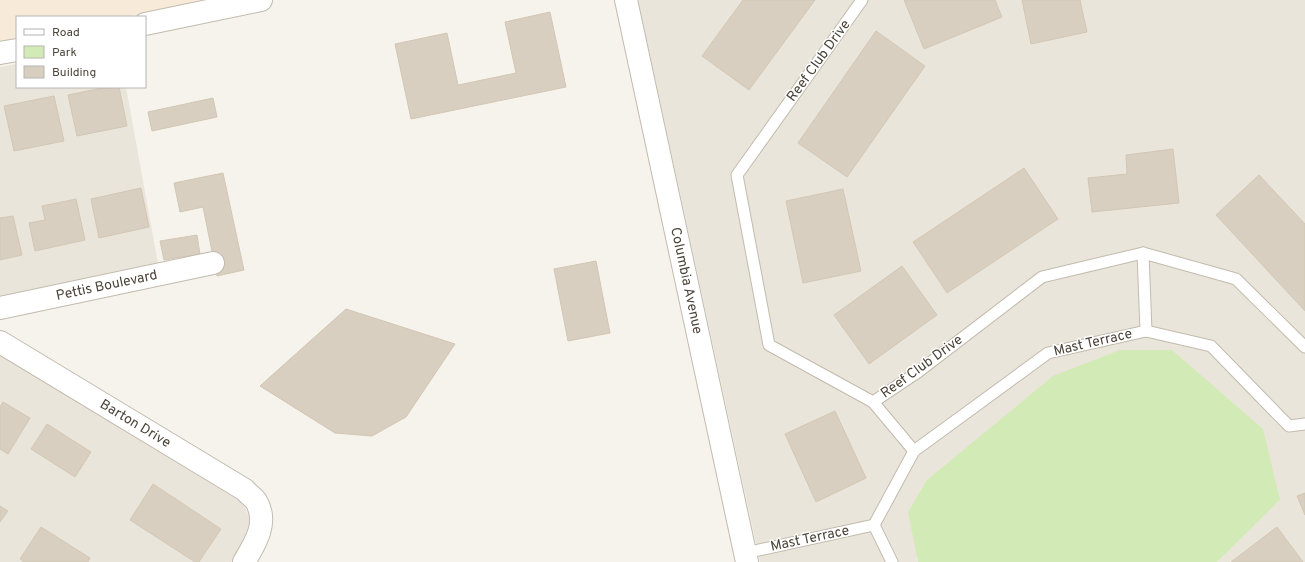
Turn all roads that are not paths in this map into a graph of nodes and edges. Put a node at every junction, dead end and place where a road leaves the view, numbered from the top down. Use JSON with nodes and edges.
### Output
{"nodes":[{"id":1,"x":261,"y":0,"type":"edge"},
{"id":2,"x":626,"y":0,"type":"edge"},
{"id":3,"x":862,"y":0,"type":"edge"},
{"id":4,"x":146,"y":24,"type":"edge"},
{"id":5,"x":16,"y":50,"type":"edge"},
{"id":6,"x":0,"y":53,"type":"edge"},
{"id":7,"x":1143,"y":253,"type":"junction"},
{"id":8,"x":213,"y":263,"type":"dead end"},
{"id":9,"x":0,"y":308,"type":"edge"},
{"id":10,"x":1146,"y":331,"type":"junction"},
{"id":11,"x":0,"y":342,"type":"edge"},
{"id":12,"x":1305,"y":347,"type":"edge"},
{"id":13,"x":873,"y":402,"type":"junction"},
{"id":14,"x":1305,"y":424,"type":"edge"},
{"id":15,"x":914,"y":451,"type":"junction"},
{"id":16,"x":874,"y":525,"type":"junction"},
{"id":17,"x":746,"y":557,"type":"edge"},
{"id":18,"x":244,"y":562,"type":"edge"},
{"id":19,"x":892,"y":562,"type":"edge"}],
"edges":[{"from":1,"to":4,"type":"street"},
{"from":2,"to":17,"type":"street","name":"Columbia Avenue"},
{"from":3,"to":13,"type":"lane","name":"Reef Club Drive"},
{"from":5,"to":6,"type":"street"},
{"from":7,"to":10,"type":"lane"},
{"from":7,"to":12,"type":"lane","name":"Reef Club Drive"},
{"from":7,"to":13,"type":"lane","name":"Reef Club Drive"},
{"from":8,"to":9,"type":"street","name":"Pettis Boulevard"},
{"from":10,"to":14,"type":"lane","name":"Mast Terrace"},
{"from":10,"to":15,"type":"lane","name":"Mast Terrace"},
{"from":11,"to":18,"type":"street","name":"Barton Drive"},
{"from":13,"to":15,"type":"lane"},
{"from":15,"to":16,"type":"lane","name":"Mast Terrace"},
{"from":16,"to":17,"type":"lane","name":"Mast Terrace"},
{"from":16,"to":19,"type":"lane"}]}
